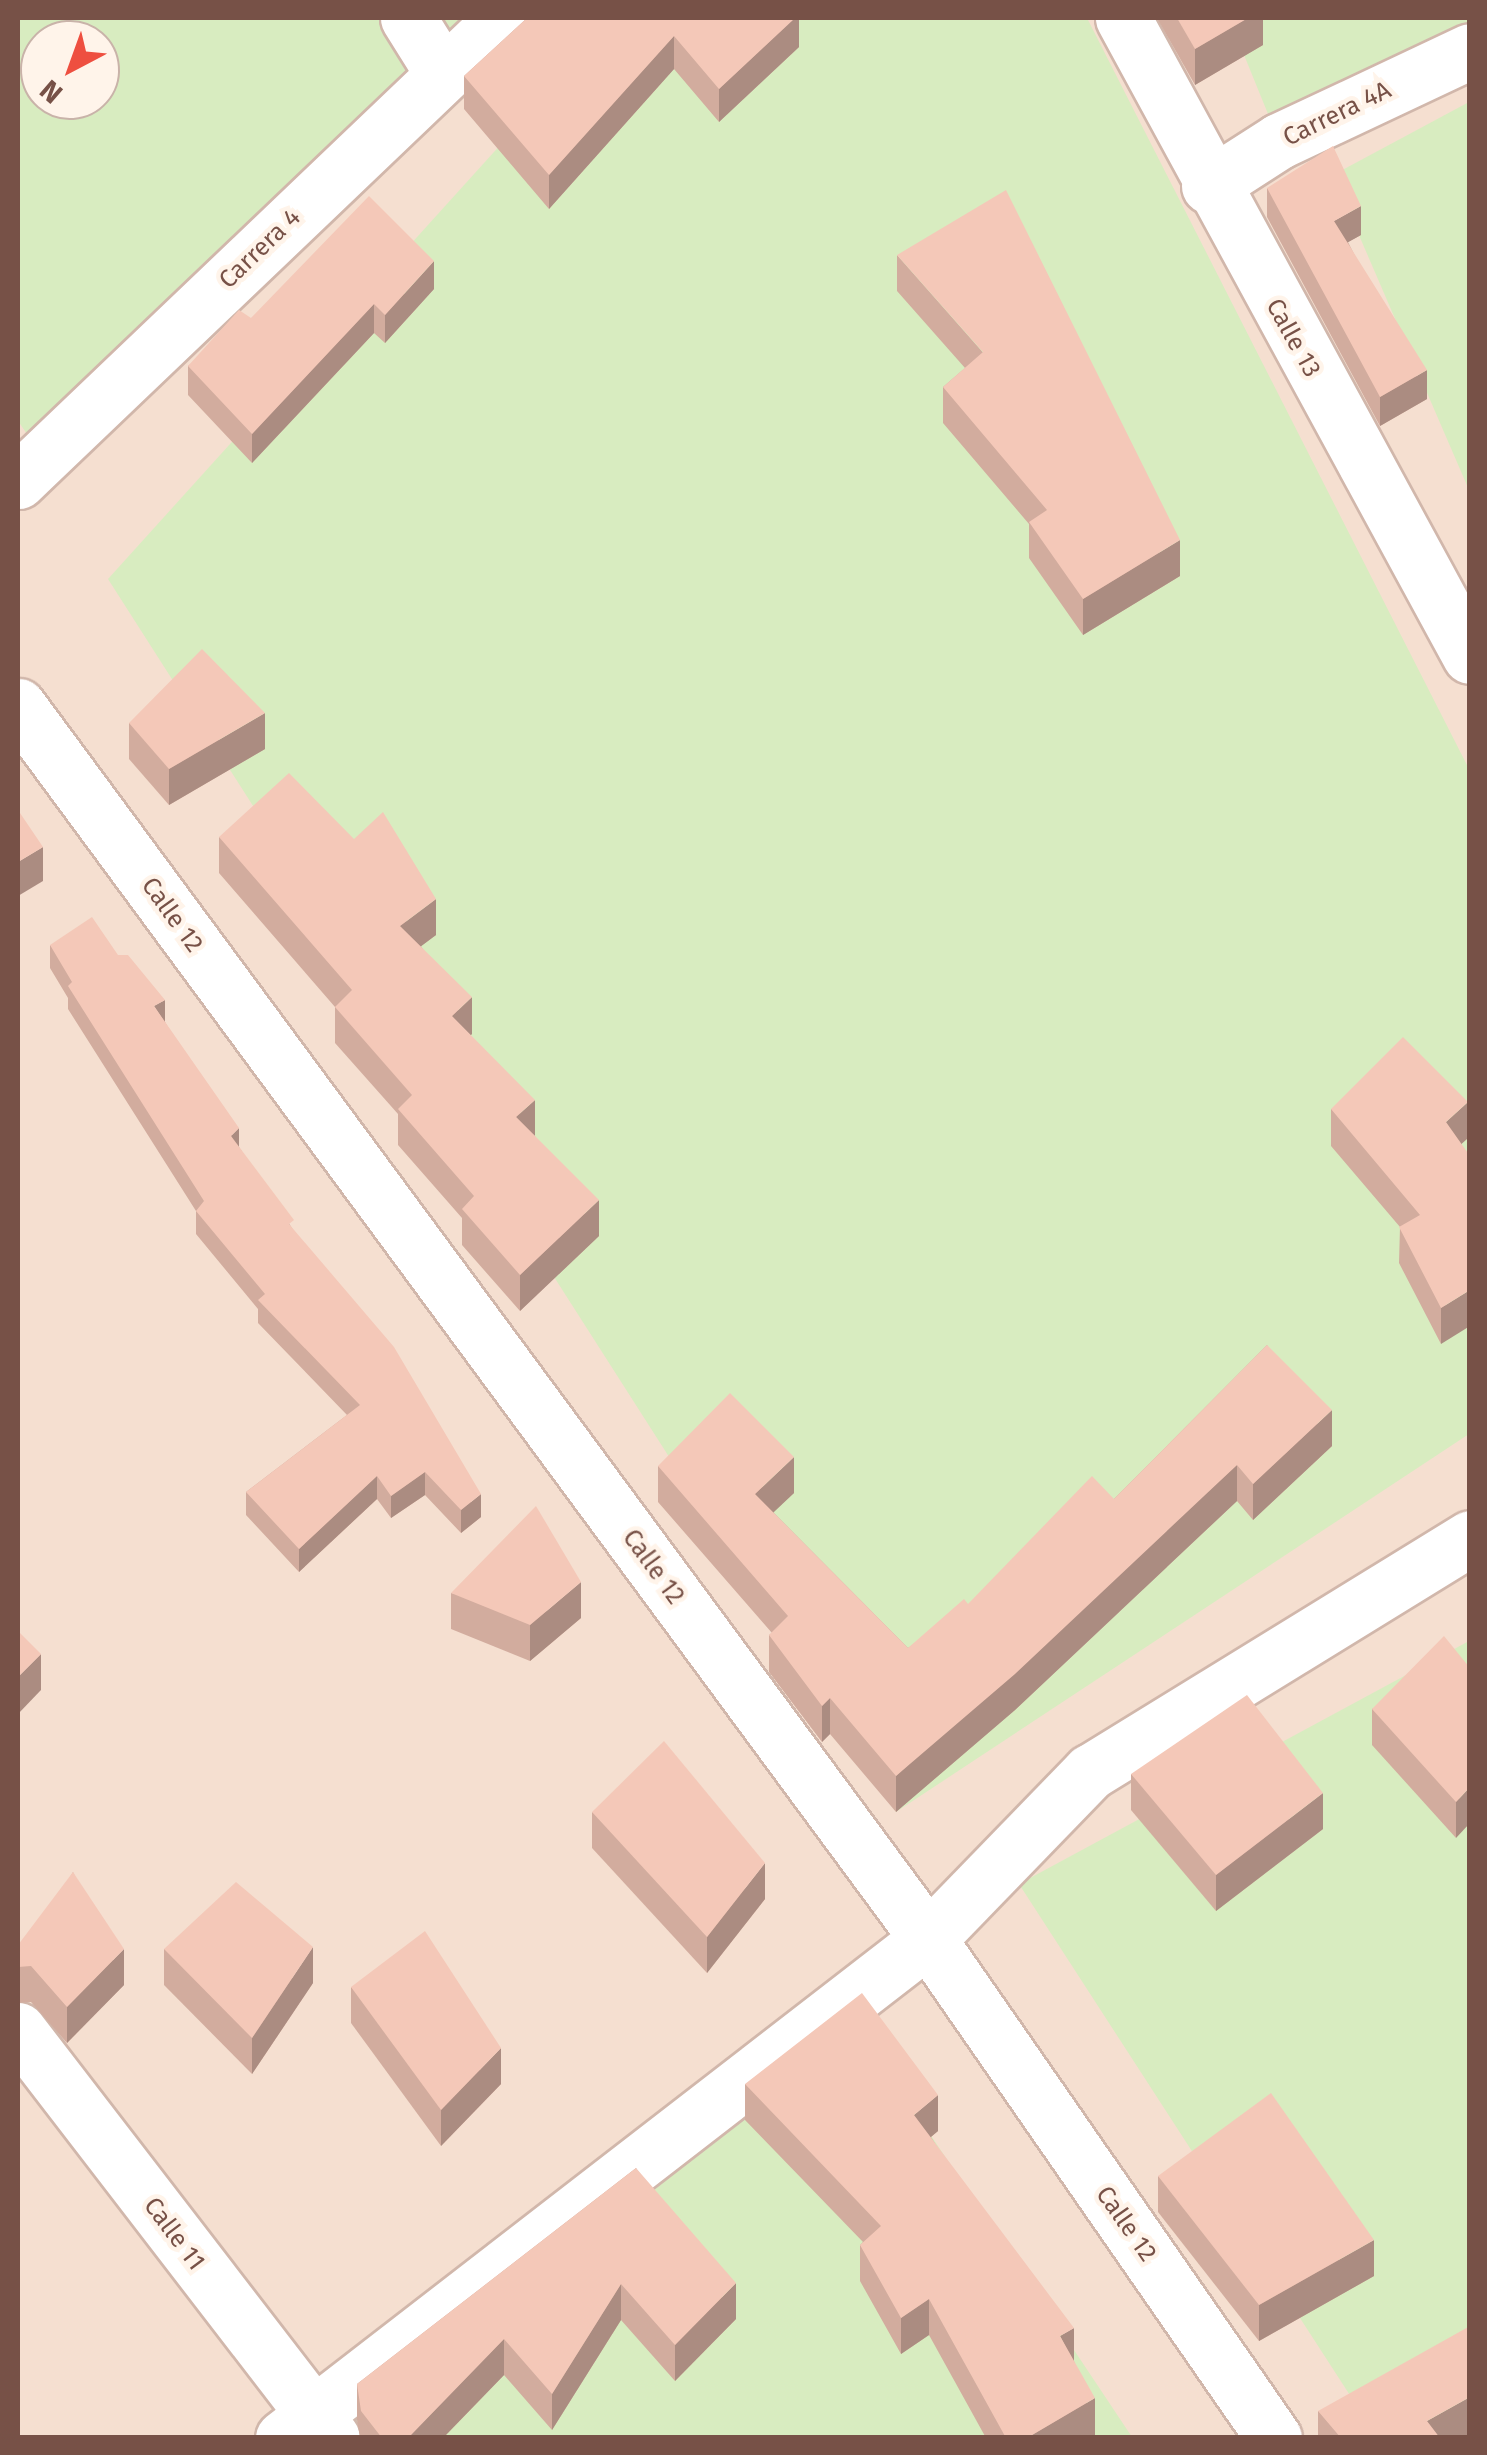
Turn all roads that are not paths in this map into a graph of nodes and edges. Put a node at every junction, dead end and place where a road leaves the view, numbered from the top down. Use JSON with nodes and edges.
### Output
{"nodes":[{"id":1,"x":408,"y":18,"type":"edge"},
{"id":2,"x":503,"y":18,"type":"edge"},
{"id":3,"x":1123,"y":18,"type":"edge"},
{"id":4,"x":1470,"y":50,"type":"edge"},
{"id":5,"x":444,"y":74,"type":"junction"},
{"id":6,"x":1208,"y":186,"type":"junction"},
{"id":7,"x":18,"y":481,"type":"edge"},
{"id":8,"x":1470,"y":656,"type":"edge"},
{"id":9,"x":18,"y":706,"type":"edge"},
{"id":10,"x":1470,"y":1538,"type":"edge"},
{"id":11,"x":928,"y":1939,"type":"junction"},
{"id":12,"x":18,"y":2030,"type":"edge"},
{"id":13,"x":309,"y":2429,"type":"edge"},
{"id":14,"x":1274,"y":2438,"type":"edge"}],
"edges":[{"from":1,"to":5,"type":"street"},
{"from":2,"to":5,"type":"street","name":"Carrera 4"},
{"from":3,"to":6,"type":"street","name":"Calle 13"},
{"from":4,"to":6,"type":"street","name":"Carrera 4A"},
{"from":5,"to":7,"type":"street","name":"Carrera 4"},
{"from":6,"to":8,"type":"street","name":"Calle 13"},
{"from":9,"to":11,"type":"street","name":"Calle 12"},
{"from":10,"to":11,"type":"street"},
{"from":11,"to":13,"type":"street"},
{"from":11,"to":14,"type":"street","name":"Calle 12"},
{"from":12,"to":13,"type":"street","name":"Calle 11"}]}
